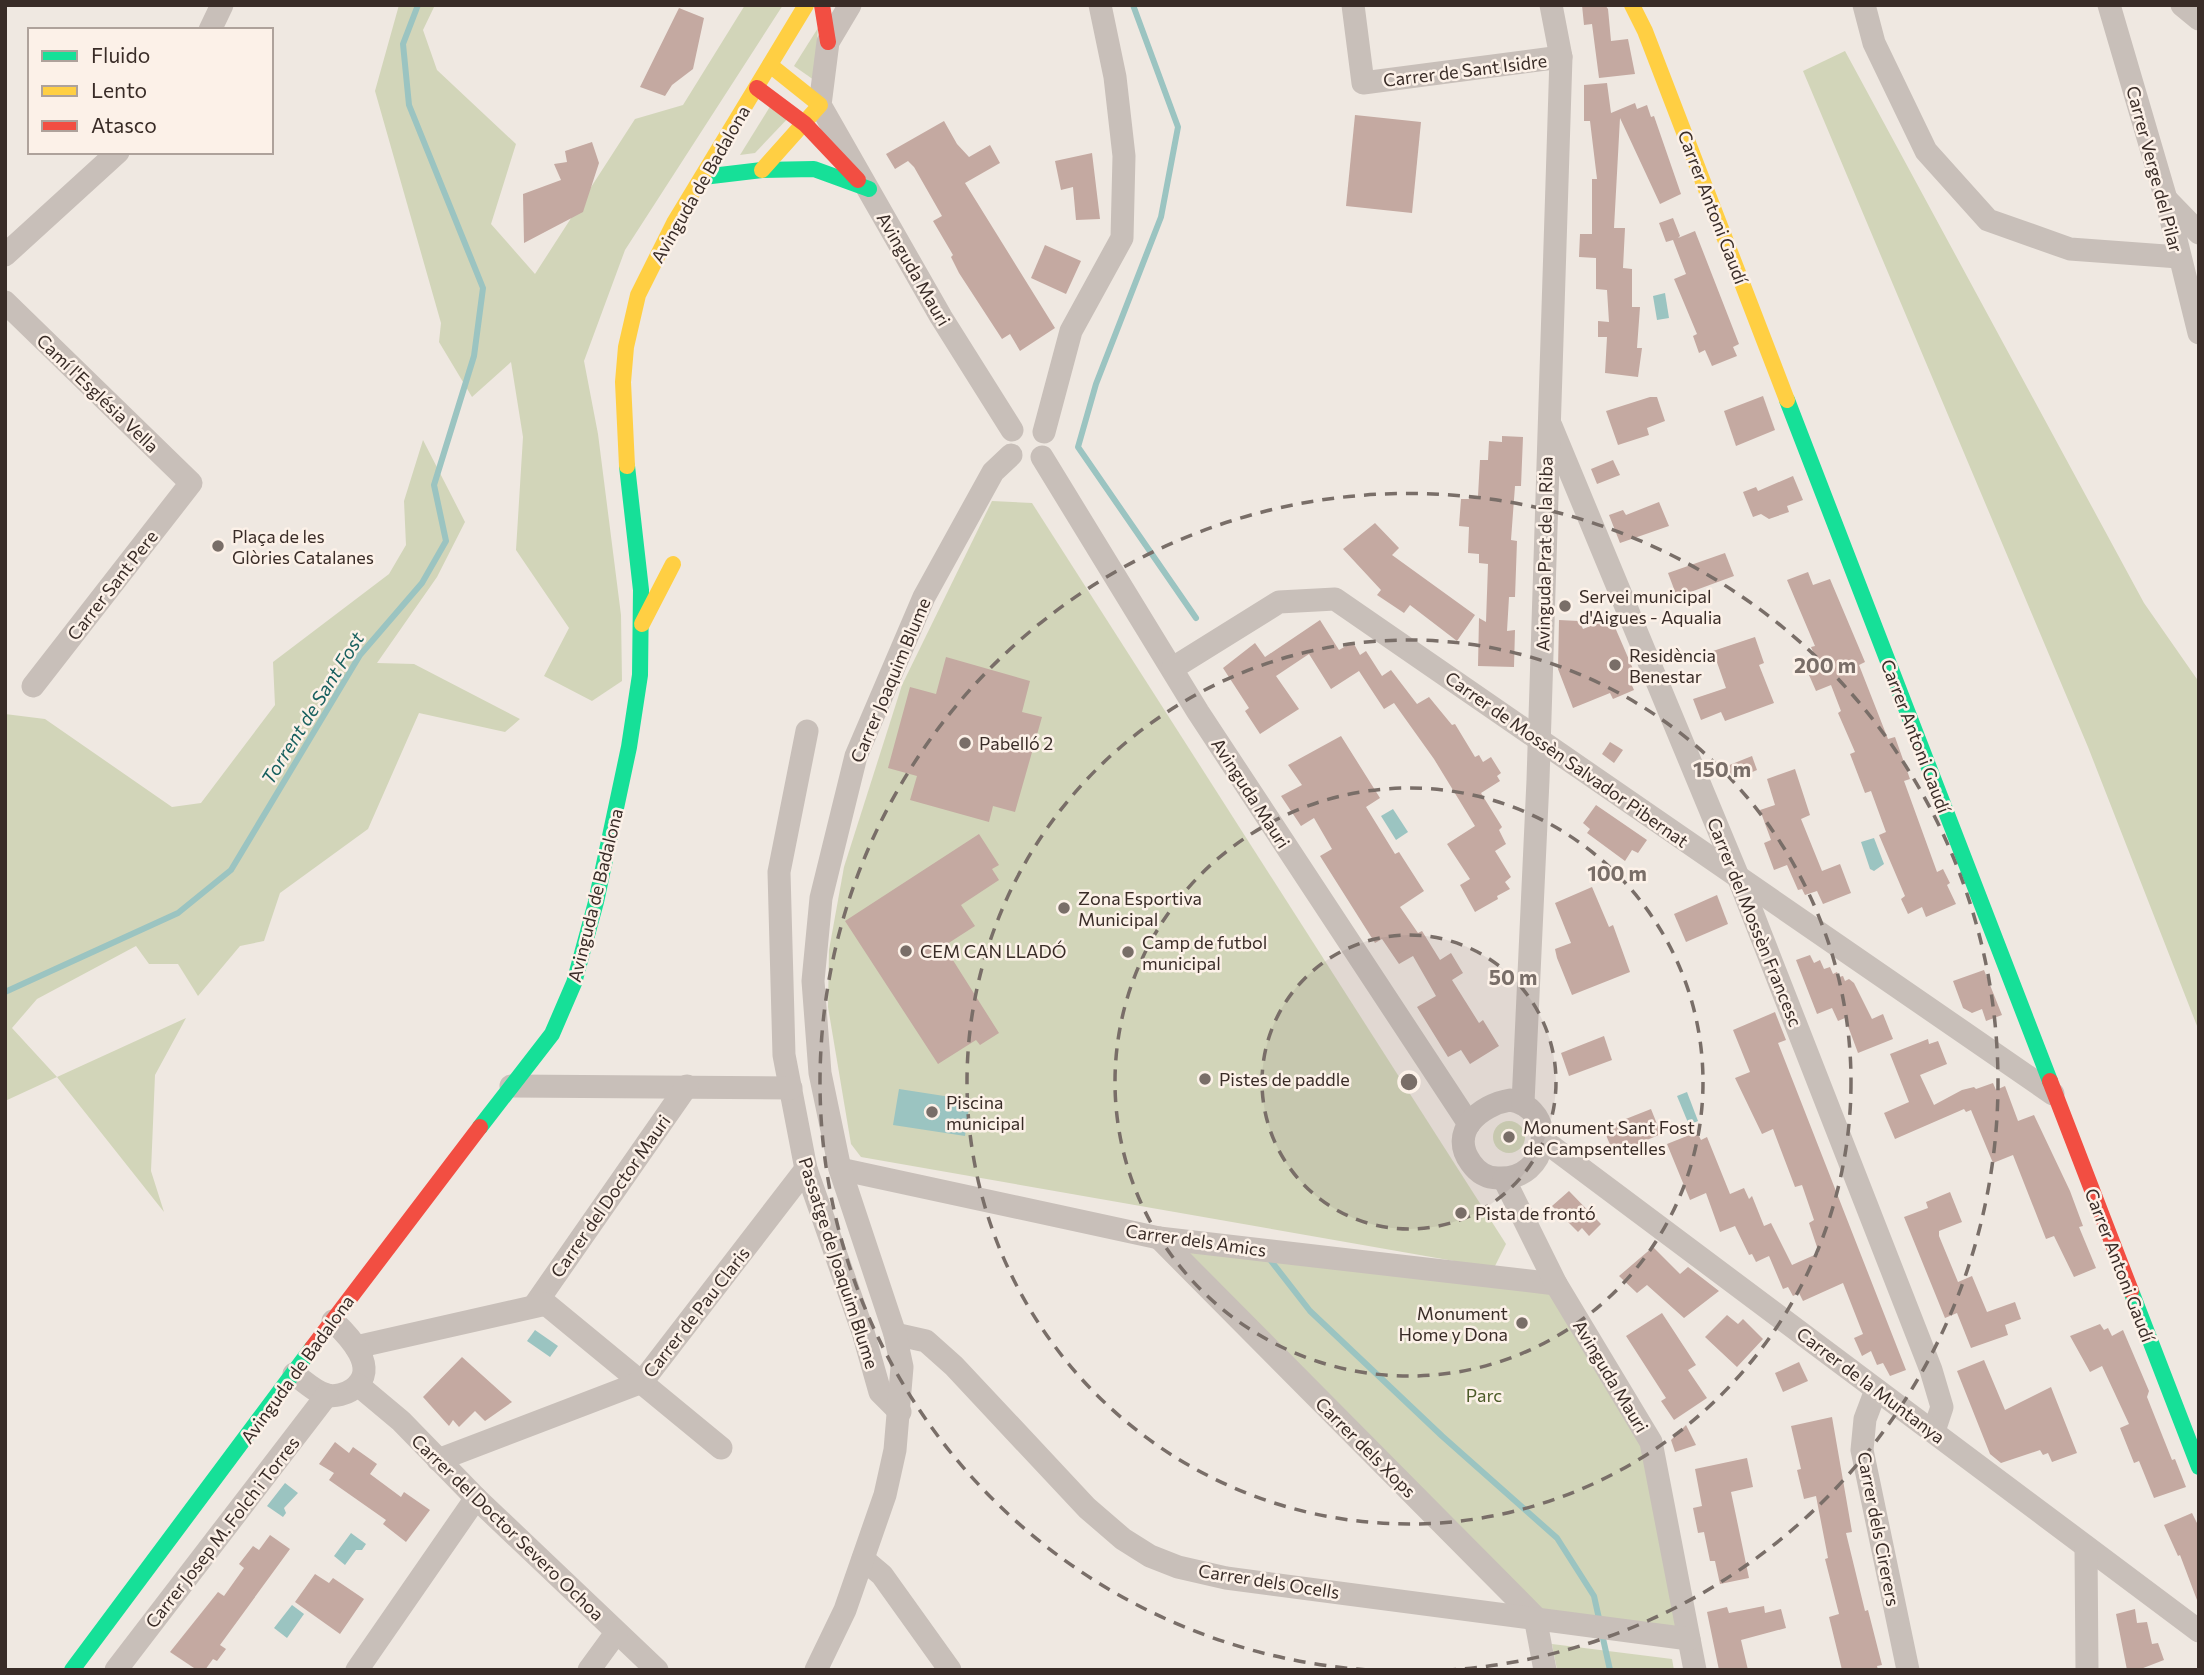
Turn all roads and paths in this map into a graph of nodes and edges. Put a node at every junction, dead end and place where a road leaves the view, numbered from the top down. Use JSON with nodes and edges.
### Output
{"nodes":[{"id":1,"x":222,"y":5,"type":"edge"},
{"id":2,"x":806,"y":5,"type":"edge"},
{"id":3,"x":822,"y":5,"type":"edge"},
{"id":4,"x":850,"y":5,"type":"edge"},
{"id":5,"x":1100,"y":5,"type":"edge"},
{"id":6,"x":1353,"y":5,"type":"edge"},
{"id":7,"x":1552,"y":5,"type":"edge"},
{"id":8,"x":1632,"y":5,"type":"edge"},
{"id":9,"x":1864,"y":5,"type":"edge"},
{"id":10,"x":2109,"y":5,"type":"edge"},
{"id":11,"x":2182,"y":5,"type":"edge"},
{"id":12,"x":2199,"y":19,"type":"edge"},
{"id":13,"x":211,"y":28,"type":"edge"},
{"id":14,"x":828,"y":42,"type":"junction"},
{"id":15,"x":1561,"y":57,"type":"junction"},
{"id":16,"x":770,"y":65,"type":"junction"},
{"id":17,"x":757,"y":88,"type":"junction"},
{"id":18,"x":820,"y":104,"type":"junction"},
{"id":19,"x":805,"y":124,"type":"junction"},
{"id":20,"x":116,"y":154,"type":"edge"},
{"id":21,"x":762,"y":170,"type":"junction"},
{"id":22,"x":703,"y":177,"type":"junction"},
{"id":23,"x":869,"y":189,"type":"junction"},
{"id":24,"x":2166,"y":199,"type":"junction"},
{"id":25,"x":2199,"y":233,"type":"edge"},
{"id":26,"x":5,"y":255,"type":"edge"},
{"id":27,"x":2179,"y":257,"type":"junction"},
{"id":28,"x":5,"y":302,"type":"edge"},
{"id":29,"x":2199,"y":333,"type":"edge"},
{"id":30,"x":1547,"y":416,"type":"junction"},
{"id":31,"x":1012,"y":430,"type":"junction"},
{"id":32,"x":1044,"y":432,"type":"junction"},
{"id":33,"x":1011,"y":455,"type":"junction"},
{"id":34,"x":1042,"y":457,"type":"junction"},
{"id":35,"x":191,"y":483,"type":"joint"},
{"id":36,"x":673,"y":564,"type":"dead end"},
{"id":37,"x":642,"y":624,"type":"junction"},
{"id":38,"x":1172,"y":668,"type":"junction"},
{"id":39,"x":33,"y":686,"type":"dead end"},
{"id":40,"x":807,"y":731,"type":"dead end"},
{"id":41,"x":1539,"y":740,"type":"junction"},
{"id":42,"x":1739,"y":879,"type":"junction"},
{"id":43,"x":511,"y":1086,"type":"junction"},
{"id":44,"x":687,"y":1086,"type":"junction"},
{"id":45,"x":791,"y":1088,"type":"junction"},
{"id":46,"x":2053,"y":1094,"type":"junction"},
{"id":47,"x":1523,"y":1102,"type":"junction"},
{"id":48,"x":1469,"y":1124,"type":"junction"},
{"id":49,"x":1543,"y":1140,"type":"junction"},
{"id":50,"x":840,"y":1168,"type":"junction"},
{"id":51,"x":806,"y":1169,"type":"junction"},
{"id":52,"x":1504,"y":1179,"type":"junction"},
{"id":53,"x":1159,"y":1238,"type":"junction"},
{"id":54,"x":1556,"y":1284,"type":"junction"},
{"id":55,"x":534,"y":1307,"type":"junction"},
{"id":56,"x":333,"y":1321,"type":"junction"},
{"id":57,"x":895,"y":1334,"type":"junction"},
{"id":58,"x":356,"y":1347,"type":"junction"},
{"id":59,"x":294,"y":1374,"type":"junction"},
{"id":60,"x":642,"y":1382,"type":"junction"},
{"id":61,"x":358,"y":1385,"type":"junction"},
{"id":62,"x":1876,"y":1390,"type":"junction"},
{"id":63,"x":327,"y":1395,"type":"junction"},
{"id":64,"x":900,"y":1412,"type":"junction"},
{"id":65,"x":1934,"y":1432,"type":"junction"},
{"id":66,"x":721,"y":1448,"type":"dead end"},
{"id":67,"x":438,"y":1460,"type":"junction"},
{"id":68,"x":2199,"y":1467,"type":"edge"},
{"id":69,"x":476,"y":1498,"type":"junction"},
{"id":70,"x":2086,"y":1547,"type":"junction"},
{"id":71,"x":863,"y":1559,"type":"junction"},
{"id":72,"x":1535,"y":1617,"type":"junction"},
{"id":73,"x":2199,"y":1631,"type":"edge"},
{"id":74,"x":616,"y":1633,"type":"junction"},
{"id":75,"x":1689,"y":1639,"type":"junction"},
{"id":76,"x":72,"y":1670,"type":"edge"},
{"id":77,"x":116,"y":1670,"type":"edge"},
{"id":78,"x":357,"y":1670,"type":"edge"},
{"id":79,"x":589,"y":1670,"type":"edge"},
{"id":80,"x":657,"y":1670,"type":"edge"},
{"id":81,"x":816,"y":1670,"type":"edge"},
{"id":82,"x":950,"y":1670,"type":"edge"},
{"id":83,"x":1545,"y":1670,"type":"edge"},
{"id":84,"x":1695,"y":1670,"type":"edge"},
{"id":85,"x":1908,"y":1670,"type":"edge"},
{"id":86,"x":2087,"y":1670,"type":"edge"}],
"edges":[{"from":1,"to":13,"type":"street"},
{"from":2,"to":16,"type":"street","name":"Avinguda de Badalona"},
{"from":3,"to":14,"type":"street"},
{"from":4,"to":14,"type":"street"},
{"from":5,"to":32,"type":"street"},
{"from":6,"to":15,"type":"street","name":"Carrer de Sant Isidre"},
{"from":7,"to":15,"type":"street","name":"Avinguda Prat de la Riba"},
{"from":8,"to":46,"type":"street","name":"Carrer Antoni Gaudí"},
{"from":9,"to":27,"type":"street"},
{"from":10,"to":24,"type":"street","name":"Carrer Verge del Pilar"},
{"from":11,"to":12,"type":"street"},
{"from":14,"to":18,"type":"street"},
{"from":15,"to":30,"type":"street","name":"Avinguda Prat de la Riba"},
{"from":16,"to":17,"type":"street","name":"Avinguda de Badalona"},
{"from":16,"to":18,"type":"street"},
{"from":17,"to":19,"type":"street"},
{"from":17,"to":22,"type":"street","name":"Avinguda de Badalona"},
{"from":18,"to":19,"type":"street"},
{"from":18,"to":23,"type":"street","name":"Avinguda Mauri"},
{"from":19,"to":21,"type":"street"},
{"from":19,"to":23,"type":"street"},
{"from":20,"to":26,"type":"street"},
{"from":21,"to":22,"type":"street"},
{"from":21,"to":23,"type":"street"},
{"from":22,"to":37,"type":"street","name":"Avinguda de Badalona"},
{"from":23,"to":31,"type":"street","name":"Avinguda Mauri"},
{"from":24,"to":25,"type":"street"},
{"from":24,"to":27,"type":"street","name":"Carrer Verge del Pilar"},
{"from":27,"to":29,"type":"street","name":"Carrer Verge del Pilar"},
{"from":28,"to":35,"type":"street","name":"Camí l'Església Vella"},
{"from":30,"to":41,"type":"street","name":"Avinguda Prat de la Riba"},
{"from":30,"to":42,"type":"street","name":"Carrer del Mossèn Francesc"},
{"from":31,"to":32,"type":"street"},
{"from":31,"to":33,"type":"street"},
{"from":32,"to":34,"type":"street"},
{"from":33,"to":34,"type":"street"},
{"from":33,"to":50,"type":"street","name":"Carrer Joaquim Blume"},
{"from":34,"to":38,"type":"street","name":"Avinguda Mauri"},
{"from":35,"to":39,"type":"street","name":"Carrer Sant Pere"},
{"from":36,"to":37,"type":"street"},
{"from":37,"to":43,"type":"street","name":"Avinguda de Badalona"},
{"from":38,"to":41,"type":"street","name":"Carrer de Mossèn Salvador Pibernat"},
{"from":38,"to":48,"type":"street","name":"Avinguda Mauri"},
{"from":40,"to":45,"type":"street","name":"Passatge de Joaquim Blume"},
{"from":41,"to":42,"type":"street","name":"Carrer de Mossèn Salvador Pibernat"},
{"from":41,"to":47,"type":"street","name":"Avinguda Prat de la Riba"},
{"from":42,"to":46,"type":"street","name":"Carrer de Mossèn Salvador Pibernat"},
{"from":42,"to":65,"type":"street","name":"Carrer del Mossèn Francesc"},
{"from":43,"to":44,"type":"street","name":"Carrer del Doctor Mauri"},
{"from":43,"to":56,"type":"street","name":"Avinguda de Badalona"},
{"from":44,"to":45,"type":"street","name":"Carrer del Doctor Mauri"},
{"from":44,"to":55,"type":"street","name":"Carrer del Doctor Mauri"},
{"from":45,"to":51,"type":"street","name":"Passatge de Joaquim Blume"},
{"from":46,"to":68,"type":"street","name":"Carrer Antoni Gaudí"},
{"from":47,"to":48,"type":"street"},
{"from":47,"to":49,"type":"street"},
{"from":48,"to":52,"type":"street"},
{"from":49,"to":52,"type":"street"},
{"from":49,"to":62,"type":"street","name":"Carrer de la Muntanya"},
{"from":50,"to":53,"type":"street","name":"Carrer dels Amics"},
{"from":50,"to":57,"type":"street","name":"Carrer Joaquim Blume"},
{"from":51,"to":60,"type":"street","name":"Carrer de Pau Claris"},
{"from":51,"to":64,"type":"street","name":"Passatge de Joaquim Blume"},
{"from":52,"to":54,"type":"street","name":"Avinguda Mauri"},
{"from":53,"to":54,"type":"street","name":"Carrer dels Amics"},
{"from":53,"to":72,"type":"street","name":"Carrer dels Xops"},
{"from":54,"to":75,"type":"street","name":"Avinguda Mauri"},
{"from":55,"to":58,"type":"street"},
{"from":55,"to":60,"type":"street"},
{"from":56,"to":58,"type":"street"},
{"from":56,"to":59,"type":"street","name":"Avinguda de Badalona"},
{"from":57,"to":64,"type":"street","name":"Carrer Joaquim Blume"},
{"from":57,"to":72,"type":"street","name":"Carrer dels Ocells"},
{"from":58,"to":61,"type":"street"},
{"from":59,"to":63,"type":"street"},
{"from":59,"to":76,"type":"street","name":"Avinguda de Badalona"},
{"from":60,"to":66,"type":"street"},
{"from":60,"to":67,"type":"street","name":"Carrer de Pau Claris"},
{"from":61,"to":63,"type":"street"},
{"from":61,"to":67,"type":"street","name":"Carrer del Doctor Severo Ochoa"},
{"from":62,"to":65,"type":"street","name":"Carrer de la Muntanya"},
{"from":62,"to":85,"type":"street","name":"Carrer dels Cirerers"},
{"from":63,"to":77,"type":"street","name":"Carrer Josep M. Folch i Torres"},
{"from":64,"to":71,"type":"street","name":"Carrer Joaquim Blume"},
{"from":65,"to":70,"type":"street","name":"Carrer de la Muntanya"},
{"from":67,"to":69,"type":"street","name":"Carrer del Doctor Severo Ochoa"},
{"from":69,"to":74,"type":"street","name":"Carrer del Doctor Severo Ochoa"},
{"from":69,"to":78,"type":"street"},
{"from":70,"to":73,"type":"street","name":"Carrer de la Muntanya"},
{"from":70,"to":86,"type":"street"},
{"from":71,"to":81,"type":"street","name":"Carrer Joaquim Blume"},
{"from":71,"to":82,"type":"street"},
{"from":72,"to":75,"type":"street","name":"Carrer dels Ocells"},
{"from":72,"to":83,"type":"street"},
{"from":74,"to":79,"type":"street"},
{"from":74,"to":80,"type":"street","name":"Carrer del Doctor Severo Ochoa"},
{"from":75,"to":84,"type":"street","name":"Avinguda Mauri"}]}
